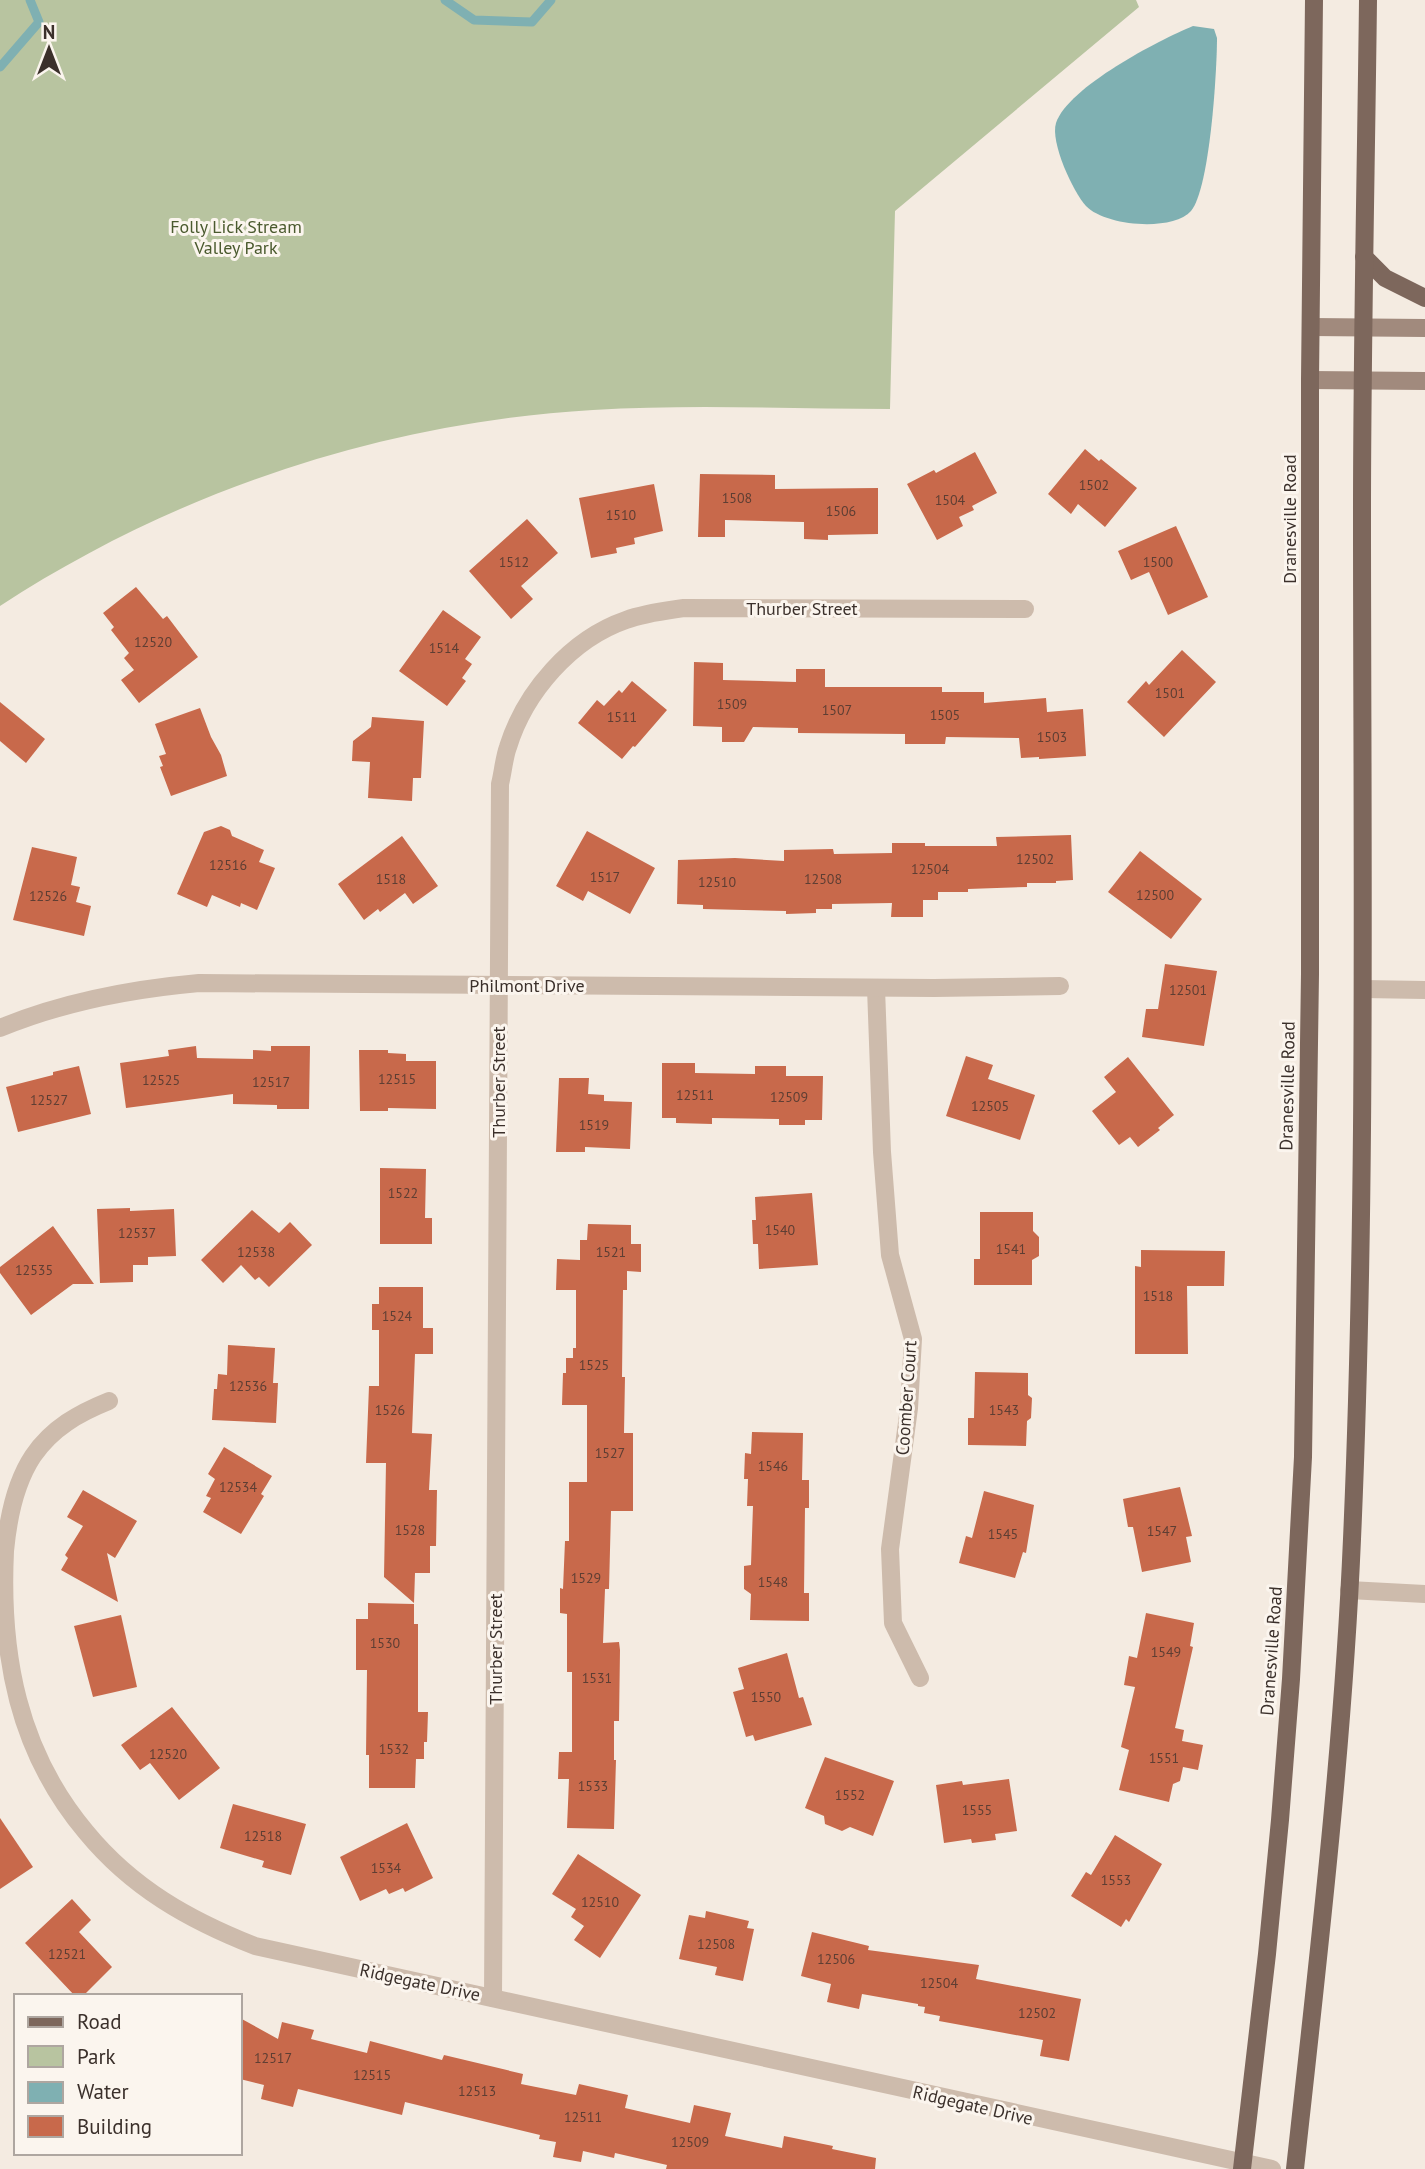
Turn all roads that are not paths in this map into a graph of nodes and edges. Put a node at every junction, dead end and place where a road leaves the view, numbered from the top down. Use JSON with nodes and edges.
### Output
{"nodes":[{"id":1,"x":1314,"y":0,"type":"edge"},
{"id":2,"x":1368,"y":0,"type":"edge"},
{"id":3,"x":1364,"y":257,"type":"junction"},
{"id":4,"x":1425,"y":298,"type":"edge"},
{"id":5,"x":1311,"y":327,"type":"junction"},
{"id":6,"x":1363,"y":327,"type":"junction"},
{"id":7,"x":1425,"y":328,"type":"edge"},
{"id":8,"x":1310,"y":380,"type":"junction"},
{"id":9,"x":1364,"y":381,"type":"junction"},
{"id":10,"x":1425,"y":381,"type":"edge"},
{"id":11,"x":1025,"y":609,"type":"dead end"},
{"id":12,"x":499,"y":985,"type":"junction"},
{"id":13,"x":1060,"y":986,"type":"dead end"},
{"id":14,"x":876,"y":988,"type":"junction"},
{"id":15,"x":1363,"y":989,"type":"junction"},
{"id":16,"x":1425,"y":990,"type":"edge"},
{"id":17,"x":0,"y":1028,"type":"edge"},
{"id":18,"x":109,"y":1401,"type":"dead end"},
{"id":19,"x":1349,"y":1590,"type":"junction"},
{"id":20,"x":1425,"y":1594,"type":"edge"},
{"id":21,"x":920,"y":1678,"type":"dead end"},
{"id":22,"x":493,"y":1998,"type":"junction"},
{"id":23,"x":1242,"y":2166,"type":"edge"},
{"id":24,"x":1272,"y":2169,"type":"edge"},
{"id":25,"x":1295,"y":2169,"type":"edge"}],
"edges":[{"from":1,"to":5,"type":"main road","name":"Dranesville Road"},
{"from":2,"to":3,"type":"main road"},
{"from":3,"to":4,"type":"main road"},
{"from":3,"to":6,"type":"main road"},
{"from":5,"to":6,"type":"main road"},
{"from":5,"to":8,"type":"main road","name":"Dranesville Road"},
{"from":6,"to":7,"type":"main road"},
{"from":6,"to":9,"type":"main road"},
{"from":8,"to":9,"type":"main road"},
{"from":8,"to":23,"type":"main road","name":"Dranesville Road"},
{"from":9,"to":10,"type":"main road"},
{"from":9,"to":15,"type":"main road"},
{"from":11,"to":12,"type":"street","name":"Thurber Street"},
{"from":12,"to":14,"type":"street","name":"Philmont Drive"},
{"from":12,"to":17,"type":"street","name":"Philmont Drive"},
{"from":12,"to":22,"type":"street","name":"Thurber Street"},
{"from":13,"to":14,"type":"street","name":"Philmont Drive"},
{"from":14,"to":21,"type":"street","name":"Coomber Court"},
{"from":15,"to":16,"type":"street"},
{"from":15,"to":19,"type":"main road"},
{"from":18,"to":22,"type":"street","name":"Ridgegate Drive"},
{"from":19,"to":20,"type":"street"},
{"from":19,"to":25,"type":"main road"},
{"from":22,"to":23,"type":"street","name":"Ridgegate Drive"},
{"from":23,"to":24,"type":"street","name":"Ridgegate Drive"}]}
